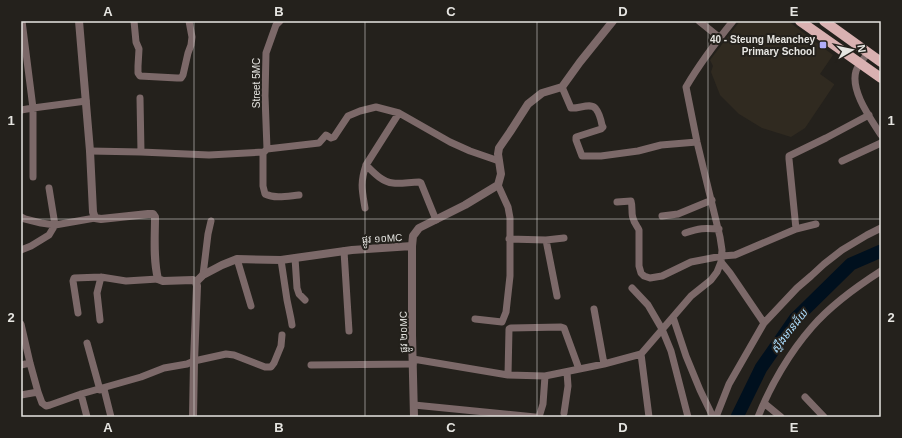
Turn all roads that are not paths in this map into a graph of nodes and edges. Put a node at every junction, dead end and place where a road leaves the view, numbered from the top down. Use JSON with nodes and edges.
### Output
{"nodes":[{"id":1,"x":22,"y":21,"type":"edge"},
{"id":2,"x":79,"y":21,"type":"edge"},
{"id":3,"x":134,"y":21,"type":"edge"},
{"id":4,"x":189,"y":21,"type":"edge"},
{"id":5,"x":280,"y":21,"type":"edge"},
{"id":6,"x":613,"y":21,"type":"edge"},
{"id":7,"x":699,"y":21,"type":"edge"},
{"id":8,"x":734,"y":21,"type":"edge"},
{"id":9,"x":800,"y":21,"type":"edge"},
{"id":10,"x":824,"y":21,"type":"edge"},
{"id":11,"x":720,"y":38,"type":"junction"},
{"id":12,"x":23,"y":49,"type":"edge"},
{"id":13,"x":868,"y":52,"type":"junction"},
{"id":14,"x":881,"y":57,"type":"edge"},
{"id":15,"x":881,"y":62,"type":"edge"},
{"id":16,"x":860,"y":63,"type":"junction"},
{"id":17,"x":881,"y":78,"type":"edge"},
{"id":18,"x":562,"y":88,"type":"junction"},
{"id":19,"x":140,"y":98,"type":"dead end"},
{"id":20,"x":86,"y":101,"type":"junction"},
{"id":21,"x":34,"y":108,"type":"junction"},
{"id":22,"x":21,"y":110,"type":"edge"},
{"id":23,"x":399,"y":113,"type":"junction"},
{"id":24,"x":869,"y":115,"type":"junction"},
{"id":25,"x":881,"y":135,"type":"edge"},
{"id":26,"x":697,"y":142,"type":"junction"},
{"id":27,"x":881,"y":143,"type":"edge"},
{"id":28,"x":265,"y":150,"type":"junction"},
{"id":29,"x":90,"y":151,"type":"junction"},
{"id":30,"x":141,"y":152,"type":"junction"},
{"id":31,"x":499,"y":161,"type":"junction"},
{"id":32,"x":842,"y":161,"type":"dead end"},
{"id":33,"x":366,"y":165,"type":"junction"},
{"id":34,"x":33,"y":177,"type":"dead end"},
{"id":35,"x":498,"y":185,"type":"junction"},
{"id":36,"x":49,"y":188,"type":"dead end"},
{"id":37,"x":299,"y":195,"type":"dead end"},
{"id":38,"x":712,"y":200,"type":"junction"},
{"id":39,"x":617,"y":202,"type":"dead end"},
{"id":40,"x":365,"y":208,"type":"dead end"},
{"id":41,"x":662,"y":216,"type":"dead end"},
{"id":42,"x":21,"y":217,"type":"edge"},
{"id":43,"x":95,"y":218,"type":"junction"},
{"id":44,"x":436,"y":220,"type":"junction"},
{"id":45,"x":211,"y":221,"type":"dead end"},
{"id":46,"x":816,"y":224,"type":"dead end"},
{"id":47,"x":55,"y":225,"type":"junction"},
{"id":48,"x":881,"y":228,"type":"edge"},
{"id":49,"x":719,"y":229,"type":"junction"},
{"id":50,"x":796,"y":229,"type":"junction"},
{"id":51,"x":685,"y":234,"type":"dead end"},
{"id":52,"x":564,"y":238,"type":"dead end"},
{"id":53,"x":510,"y":239,"type":"junction"},
{"id":54,"x":546,"y":240,"type":"junction"},
{"id":55,"x":412,"y":246,"type":"junction"},
{"id":56,"x":21,"y":250,"type":"edge"},
{"id":57,"x":344,"y":251,"type":"junction"},
{"id":58,"x":295,"y":258,"type":"junction"},
{"id":59,"x":237,"y":259,"type":"junction"},
{"id":60,"x":721,"y":259,"type":"junction"},
{"id":61,"x":281,"y":260,"type":"junction"},
{"id":62,"x":881,"y":271,"type":"edge"},
{"id":63,"x":203,"y":275,"type":"junction"},
{"id":64,"x":101,"y":277,"type":"junction"},
{"id":65,"x":158,"y":279,"type":"junction"},
{"id":66,"x":196,"y":282,"type":"junction"},
{"id":67,"x":632,"y":288,"type":"dead end"},
{"id":68,"x":557,"y":296,"type":"dead end"},
{"id":69,"x":305,"y":300,"type":"dead end"},
{"id":70,"x":251,"y":306,"type":"dead end"},
{"id":71,"x":594,"y":309,"type":"dead end"},
{"id":72,"x":78,"y":313,"type":"dead end"},
{"id":73,"x":672,"y":317,"type":"junction"},
{"id":74,"x":475,"y":319,"type":"dead end"},
{"id":75,"x":100,"y":320,"type":"dead end"},
{"id":76,"x":502,"y":322,"type":"junction"},
{"id":77,"x":764,"y":323,"type":"junction"},
{"id":78,"x":292,"y":325,"type":"dead end"},
{"id":79,"x":22,"y":329,"type":"edge"},
{"id":80,"x":509,"y":329,"type":"junction"},
{"id":81,"x":662,"y":329,"type":"junction"},
{"id":82,"x":349,"y":331,"type":"dead end"},
{"id":83,"x":282,"y":335,"type":"dead end"},
{"id":84,"x":87,"y":343,"type":"dead end"},
{"id":85,"x":642,"y":354,"type":"junction"},
{"id":86,"x":194,"y":361,"type":"junction"},
{"id":87,"x":413,"y":362,"type":"junction"},
{"id":88,"x":30,"y":363,"type":"junction"},
{"id":89,"x":604,"y":364,"type":"junction"},
{"id":90,"x":21,"y":365,"type":"edge"},
{"id":91,"x":311,"y":365,"type":"dead end"},
{"id":92,"x":579,"y":369,"type":"junction"},
{"id":93,"x":567,"y":372,"type":"junction"},
{"id":94,"x":508,"y":375,"type":"junction"},
{"id":95,"x":545,"y":376,"type":"junction"},
{"id":96,"x":102,"y":389,"type":"junction"},
{"id":97,"x":38,"y":392,"type":"junction"},
{"id":98,"x":81,"y":394,"type":"junction"},
{"id":99,"x":21,"y":395,"type":"edge"},
{"id":100,"x":805,"y":397,"type":"dead end"},
{"id":101,"x":764,"y":402,"type":"junction"},
{"id":102,"x":414,"y":405,"type":"junction"},
{"id":103,"x":564,"y":413,"type":"dead end"},
{"id":104,"x":87,"y":417,"type":"edge"},
{"id":105,"x":112,"y":417,"type":"edge"},
{"id":106,"x":193,"y":417,"type":"edge"},
{"id":107,"x":414,"y":417,"type":"edge"},
{"id":108,"x":535,"y":417,"type":"edge"},
{"id":109,"x":539,"y":417,"type":"edge"},
{"id":110,"x":649,"y":417,"type":"edge"},
{"id":111,"x":688,"y":417,"type":"edge"},
{"id":112,"x":714,"y":417,"type":"edge"},
{"id":113,"x":758,"y":417,"type":"edge"},
{"id":114,"x":781,"y":417,"type":"edge"},
{"id":115,"x":824,"y":417,"type":"edge"}],
"edges":[{"from":1,"to":12,"type":"street"},
{"from":2,"to":20,"type":"street"},
{"from":3,"to":4,"type":"street"},
{"from":5,"to":28,"type":"street","name":"Street 5MC"},
{"from":6,"to":18,"type":"street"},
{"from":7,"to":11,"type":"street"},
{"from":8,"to":11,"type":"street"},
{"from":9,"to":16,"type":"main road"},
{"from":10,"to":13,"type":"main road"},
{"from":11,"to":26,"type":"street"},
{"from":12,"to":21,"type":"street"},
{"from":13,"to":14,"type":"main road"},
{"from":13,"to":15,"type":"main road"},
{"from":13,"to":16,"type":"street"},
{"from":16,"to":17,"type":"main road"},
{"from":16,"to":24,"type":"street"},
{"from":18,"to":26,"type":"street"},
{"from":18,"to":31,"type":"street"},
{"from":19,"to":30,"type":"street"},
{"from":20,"to":21,"type":"street"},
{"from":20,"to":29,"type":"street"},
{"from":21,"to":22,"type":"street"},
{"from":21,"to":34,"type":"street"},
{"from":23,"to":28,"type":"street"},
{"from":23,"to":31,"type":"street"},
{"from":23,"to":33,"type":"street"},
{"from":24,"to":25,"type":"street"},
{"from":24,"to":50,"type":"street"},
{"from":26,"to":38,"type":"street"},
{"from":27,"to":32,"type":"street"},
{"from":28,"to":30,"type":"street"},
{"from":28,"to":37,"type":"street","name":"Street 5MC"},
{"from":29,"to":30,"type":"street"},
{"from":29,"to":43,"type":"street"},
{"from":31,"to":35,"type":"street"},
{"from":33,"to":40,"type":"street"},
{"from":33,"to":44,"type":"street"},
{"from":35,"to":44,"type":"street","name":"ផ្លូវ ១០MC"},
{"from":35,"to":53,"type":"street"},
{"from":36,"to":47,"type":"street"},
{"from":38,"to":41,"type":"street"},
{"from":38,"to":49,"type":"street"},
{"from":39,"to":60,"type":"street"},
{"from":42,"to":47,"type":"street"},
{"from":43,"to":47,"type":"street"},
{"from":43,"to":65,"type":"street"},
{"from":44,"to":55,"type":"street","name":"ផ្លូវ ១០MC"},
{"from":45,"to":63,"type":"street"},
{"from":46,"to":50,"type":"street"},
{"from":47,"to":56,"type":"street"},
{"from":48,"to":77,"type":"street"},
{"from":49,"to":51,"type":"street"},
{"from":49,"to":60,"type":"street"},
{"from":50,"to":60,"type":"street"},
{"from":52,"to":54,"type":"street"},
{"from":53,"to":54,"type":"street"},
{"from":53,"to":76,"type":"street"},
{"from":54,"to":68,"type":"street"},
{"from":55,"to":57,"type":"street","name":"ផ្លូវ ១០MC"},
{"from":55,"to":87,"type":"street","name":"ផ្លូវ ២០MC"},
{"from":57,"to":58,"type":"street","name":"ផ្លូវ ១០MC"},
{"from":57,"to":82,"type":"street"},
{"from":58,"to":61,"type":"street","name":"ផ្លូវ ១០MC"},
{"from":58,"to":69,"type":"street"},
{"from":59,"to":61,"type":"street","name":"ផ្លូវ ១០MC"},
{"from":59,"to":63,"type":"street","name":"ផ្លូវ ១០MC"},
{"from":59,"to":70,"type":"street"},
{"from":60,"to":73,"type":"street"},
{"from":60,"to":77,"type":"street"},
{"from":61,"to":78,"type":"street"},
{"from":62,"to":101,"type":"street"},
{"from":63,"to":66,"type":"street","name":"ផ្លូវ ១០MC"},
{"from":64,"to":65,"type":"street"},
{"from":64,"to":72,"type":"street"},
{"from":64,"to":75,"type":"street"},
{"from":65,"to":66,"type":"street"},
{"from":66,"to":86,"type":"street"},
{"from":67,"to":81,"type":"street"},
{"from":71,"to":89,"type":"street"},
{"from":73,"to":81,"type":"street"},
{"from":73,"to":112,"type":"street"},
{"from":74,"to":76,"type":"street"},
{"from":76,"to":80,"type":"street"},
{"from":77,"to":112,"type":"street"},
{"from":79,"to":88,"type":"street"},
{"from":80,"to":92,"type":"street"},
{"from":80,"to":94,"type":"street"},
{"from":81,"to":85,"type":"street"},
{"from":81,"to":111,"type":"street"},
{"from":83,"to":86,"type":"street"},
{"from":84,"to":96,"type":"street"},
{"from":85,"to":89,"type":"street"},
{"from":85,"to":110,"type":"street"},
{"from":86,"to":96,"type":"street"},
{"from":86,"to":106,"type":"street"},
{"from":87,"to":91,"type":"street"},
{"from":87,"to":94,"type":"street"},
{"from":87,"to":102,"type":"street","name":"ផ្លូវ ២០MC"},
{"from":88,"to":90,"type":"street"},
{"from":88,"to":97,"type":"street"},
{"from":89,"to":92,"type":"street"},
{"from":92,"to":93,"type":"street"},
{"from":93,"to":95,"type":"street"},
{"from":93,"to":103,"type":"street"},
{"from":94,"to":95,"type":"street"},
{"from":95,"to":109,"type":"street"},
{"from":96,"to":98,"type":"street"},
{"from":96,"to":105,"type":"street"},
{"from":97,"to":98,"type":"street"},
{"from":97,"to":99,"type":"street"},
{"from":98,"to":104,"type":"street"},
{"from":100,"to":115,"type":"street"},
{"from":101,"to":113,"type":"street"},
{"from":101,"to":114,"type":"street"},
{"from":102,"to":107,"type":"street","name":"ផ្លូវ ២០MC"},
{"from":102,"to":108,"type":"street"}]}
